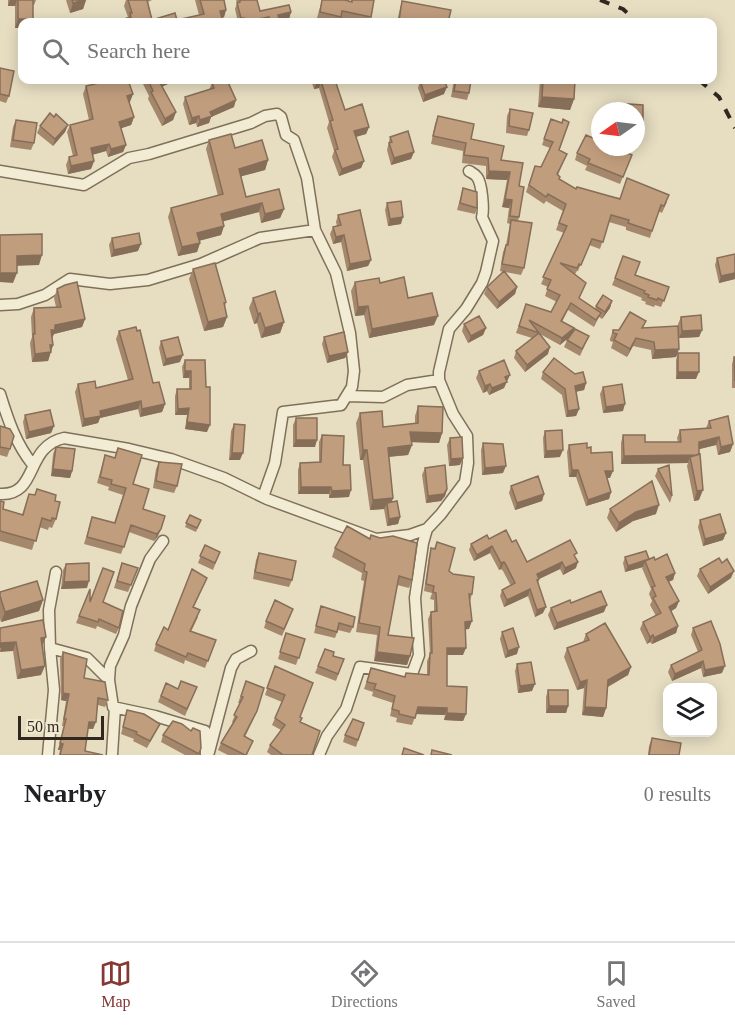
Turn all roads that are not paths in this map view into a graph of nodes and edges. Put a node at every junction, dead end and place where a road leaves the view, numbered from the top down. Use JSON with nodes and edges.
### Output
{"nodes":[{"id":1,"x":0,"y":171,"type":"edge"},
{"id":2,"x":469,"y":171,"type":"dead end"},
{"id":3,"x":315,"y":230,"type":"junction"},
{"id":4,"x":0,"y":305,"type":"edge"},
{"id":5,"x":439,"y":380,"type":"junction"},
{"id":6,"x":0,"y":394,"type":"edge"},
{"id":7,"x":347,"y":396,"type":"junction"},
{"id":8,"x":33,"y":465,"type":"junction"},
{"id":9,"x":0,"y":494,"type":"edge"},
{"id":10,"x":263,"y":497,"type":"junction"},
{"id":11,"x":427,"y":529,"type":"junction"},
{"id":12,"x":410,"y":535,"type":"junction"},
{"id":13,"x":163,"y":542,"type":"dead end"},
{"id":14,"x":423,"y":543,"type":"junction"},
{"id":15,"x":56,"y":572,"type":"dead end"},
{"id":16,"x":50,"y":648,"type":"junction"},
{"id":17,"x":251,"y":651,"type":"dead end"},
{"id":18,"x":109,"y":680,"type":"junction"},
{"id":19,"x":115,"y":707,"type":"junction"},
{"id":20,"x":48,"y":755,"type":"edge"},
{"id":21,"x":112,"y":755,"type":"edge"},
{"id":22,"x":207,"y":755,"type":"edge"},
{"id":23,"x":319,"y":755,"type":"edge"}],
"edges":[{"from":1,"to":3,"type":"street"},
{"from":2,"to":5,"type":"street"},
{"from":3,"to":4,"type":"street"},
{"from":3,"to":7,"type":"street"},
{"from":5,"to":7,"type":"street"},
{"from":5,"to":11,"type":"street"},
{"from":6,"to":8,"type":"street"},
{"from":7,"to":10,"type":"street"},
{"from":8,"to":9,"type":"street"},
{"from":8,"to":10,"type":"street"},
{"from":10,"to":12,"type":"street"},
{"from":11,"to":12,"type":"street"},
{"from":11,"to":14,"type":"street"},
{"from":12,"to":14,"type":"street"},
{"from":13,"to":18,"type":"street"},
{"from":14,"to":23,"type":"street"},
{"from":15,"to":16,"type":"street"},
{"from":16,"to":18,"type":"street"},
{"from":16,"to":20,"type":"street"},
{"from":17,"to":22,"type":"street"},
{"from":18,"to":19,"type":"street"},
{"from":19,"to":21,"type":"street"},
{"from":19,"to":22,"type":"street"}]}
